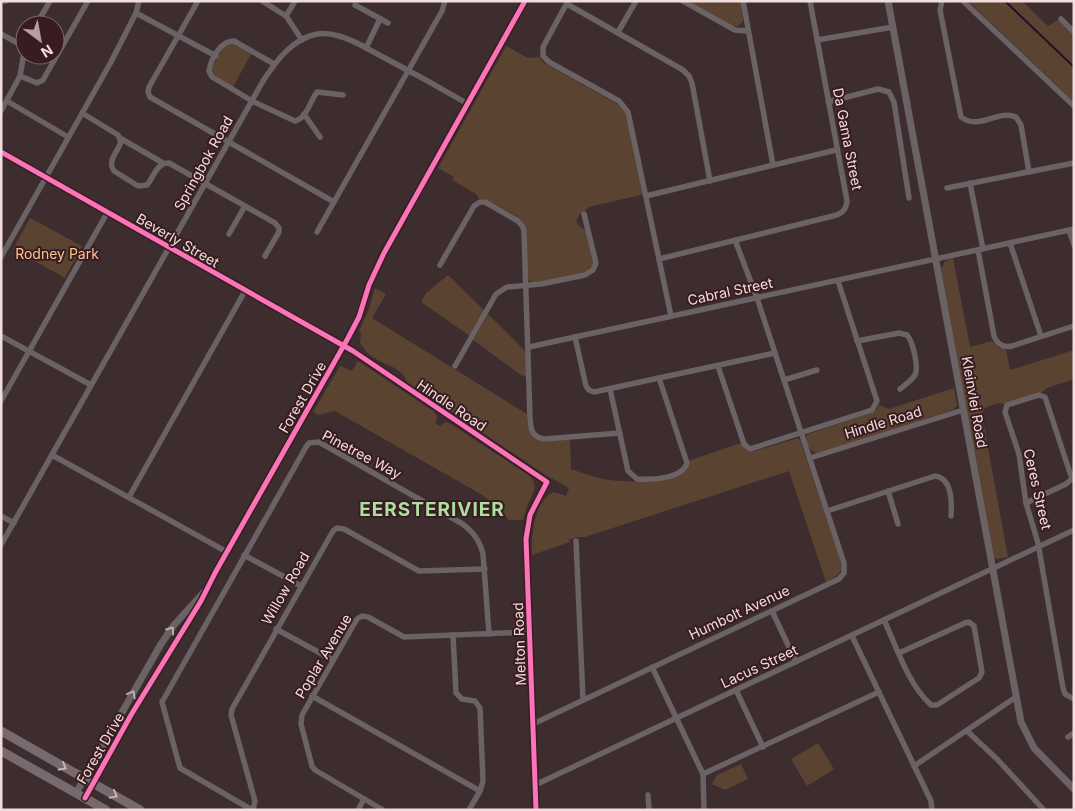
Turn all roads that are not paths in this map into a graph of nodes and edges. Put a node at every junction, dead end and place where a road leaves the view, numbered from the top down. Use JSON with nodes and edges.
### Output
{"nodes":[{"id":1,"x":50,"y":1,"type":"edge"},
{"id":2,"x":88,"y":1,"type":"edge"},
{"id":3,"x":140,"y":1,"type":"edge"},
{"id":4,"x":198,"y":1,"type":"edge"},
{"id":5,"x":262,"y":1,"type":"edge"},
{"id":6,"x":295,"y":1,"type":"edge"},
{"id":7,"x":445,"y":1,"type":"edge"},
{"id":8,"x":526,"y":1,"type":"edge"},
{"id":9,"x":636,"y":1,"type":"edge"},
{"id":10,"x":683,"y":1,"type":"edge"},
{"id":11,"x":743,"y":1,"type":"edge"},
{"id":12,"x":810,"y":1,"type":"edge"},
{"id":13,"x":888,"y":1,"type":"edge"},
{"id":14,"x":942,"y":1,"type":"edge"},
{"id":15,"x":963,"y":1,"type":"edge"},
{"id":16,"x":567,"y":3,"type":"edge"},
{"id":17,"x":355,"y":5,"type":"dead end"},
{"id":18,"x":136,"y":13,"type":"junction"},
{"id":19,"x":42,"y":15,"type":"edge"},
{"id":20,"x":286,"y":16,"type":"junction"},
{"id":21,"x":380,"y":19,"type":"junction"},
{"id":22,"x":1061,"y":19,"type":"dead end"},
{"id":23,"x":388,"y":23,"type":"dead end"},
{"id":24,"x":893,"y":27,"type":"junction"},
{"id":25,"x":748,"y":31,"type":"junction"},
{"id":26,"x":618,"y":32,"type":"junction"},
{"id":27,"x":1074,"y":32,"type":"edge"},
{"id":28,"x":2,"y":35,"type":"edge"},
{"id":29,"x":178,"y":36,"type":"junction"},
{"id":30,"x":302,"y":40,"type":"junction"},
{"id":31,"x":817,"y":40,"type":"junction"},
{"id":32,"x":15,"y":42,"type":"edge"},
{"id":33,"x":366,"y":48,"type":"junction"},
{"id":34,"x":216,"y":56,"type":"junction"},
{"id":35,"x":274,"y":64,"type":"junction"},
{"id":36,"x":22,"y":65,"type":"edge"},
{"id":37,"x":409,"y":71,"type":"junction"},
{"id":38,"x":20,"y":76,"type":"junction"},
{"id":39,"x":344,"y":95,"type":"dead end"},
{"id":40,"x":7,"y":101,"type":"junction"},
{"id":41,"x":252,"y":101,"type":"junction"},
{"id":42,"x":828,"y":102,"type":"junction"},
{"id":43,"x":468,"y":104,"type":"junction"},
{"id":44,"x":1074,"y":106,"type":"edge"},
{"id":45,"x":1,"y":111,"type":"edge"},
{"id":46,"x":82,"y":114,"type":"junction"},
{"id":47,"x":304,"y":114,"type":"junction"},
{"id":48,"x":68,"y":137,"type":"junction"},
{"id":49,"x":320,"y":137,"type":"dead end"},
{"id":50,"x":120,"y":138,"type":"junction"},
{"id":51,"x":229,"y":142,"type":"junction"},
{"id":52,"x":836,"y":150,"type":"junction"},
{"id":53,"x":1,"y":152,"type":"edge"},
{"id":54,"x":163,"y":163,"type":"junction"},
{"id":55,"x":1074,"y":163,"type":"edge"},
{"id":56,"x":773,"y":165,"type":"junction"},
{"id":57,"x":1029,"y":172,"type":"junction"},
{"id":58,"x":45,"y":177,"type":"junction"},
{"id":59,"x":710,"y":181,"type":"junction"},
{"id":60,"x":206,"y":183,"type":"junction"},
{"id":61,"x":970,"y":183,"type":"junction"},
{"id":62,"x":947,"y":188,"type":"dead end"},
{"id":63,"x":646,"y":196,"type":"junction"},
{"id":64,"x":909,"y":198,"type":"dead end"},
{"id":65,"x":334,"y":202,"type":"junction"},
{"id":66,"x":245,"y":206,"type":"junction"},
{"id":67,"x":107,"y":213,"type":"junction"},
{"id":68,"x":584,"y":214,"type":"dead end"},
{"id":69,"x":1071,"y":230,"type":"edge"},
{"id":70,"x":317,"y":232,"type":"dead end"},
{"id":71,"x":229,"y":234,"type":"dead end"},
{"id":72,"x":735,"y":240,"type":"junction"},
{"id":73,"x":1010,"y":244,"type":"junction"},
{"id":74,"x":1074,"y":245,"type":"edge"},
{"id":75,"x":169,"y":248,"type":"junction"},
{"id":76,"x":981,"y":250,"type":"junction"},
{"id":77,"x":265,"y":256,"type":"dead end"},
{"id":78,"x":1,"y":257,"type":"edge"},
{"id":79,"x":659,"y":259,"type":"junction"},
{"id":80,"x":936,"y":260,"type":"junction"},
{"id":81,"x":440,"y":265,"type":"dead end"},
{"id":82,"x":838,"y":281,"type":"junction"},
{"id":83,"x":526,"y":286,"type":"junction"},
{"id":84,"x":245,"y":291,"type":"junction"},
{"id":85,"x":757,"y":298,"type":"junction"},
{"id":86,"x":671,"y":316,"type":"junction"},
{"id":87,"x":1074,"y":326,"type":"edge"},
{"id":88,"x":1,"y":336,"type":"edge"},
{"id":89,"x":1041,"y":336,"type":"junction"},
{"id":90,"x":575,"y":337,"type":"junction"},
{"id":91,"x":857,"y":342,"type":"junction"},
{"id":92,"x":344,"y":346,"type":"junction"},
{"id":93,"x":529,"y":347,"type":"junction"},
{"id":94,"x":29,"y":351,"type":"junction"},
{"id":95,"x":775,"y":353,"type":"junction"},
{"id":96,"x":455,"y":366,"type":"dead end"},
{"id":97,"x":718,"y":366,"type":"junction"},
{"id":98,"x":817,"y":370,"type":"dead end"},
{"id":99,"x":659,"y":378,"type":"junction"},
{"id":100,"x":784,"y":380,"type":"junction"},
{"id":101,"x":91,"y":385,"type":"junction"},
{"id":102,"x":900,"y":388,"type":"dead end"},
{"id":103,"x":610,"y":389,"type":"junction"},
{"id":104,"x":1,"y":401,"type":"edge"},
{"id":105,"x":963,"y":410,"type":"junction"},
{"id":106,"x":620,"y":433,"type":"junction"},
{"id":107,"x":801,"y":433,"type":"junction"},
{"id":108,"x":52,"y":455,"type":"junction"},
{"id":109,"x":810,"y":458,"type":"junction"},
{"id":110,"x":1073,"y":478,"type":"edge"},
{"id":111,"x":547,"y":482,"type":"joint"},
{"id":112,"x":888,"y":491,"type":"junction"},
{"id":113,"x":128,"y":497,"type":"junction"},
{"id":114,"x":1026,"y":502,"type":"junction"},
{"id":115,"x":827,"y":511,"type":"junction"},
{"id":116,"x":1,"y":516,"type":"edge"},
{"id":117,"x":951,"y":516,"type":"dead end"},
{"id":118,"x":14,"y":523,"type":"junction"},
{"id":119,"x":898,"y":524,"type":"dead end"},
{"id":120,"x":1074,"y":530,"type":"edge"},
{"id":121,"x":576,"y":541,"type":"dead end"},
{"id":122,"x":1,"y":545,"type":"edge"},
{"id":123,"x":1038,"y":547,"type":"junction"},
{"id":124,"x":227,"y":552,"type":"junction"},
{"id":125,"x":244,"y":555,"type":"junction"},
{"id":126,"x":485,"y":569,"type":"junction"},
{"id":127,"x":992,"y":569,"type":"junction"},
{"id":128,"x":301,"y":586,"type":"junction"},
{"id":129,"x":206,"y":590,"type":"junction"},
{"id":130,"x":772,"y":611,"type":"junction"},
{"id":131,"x":884,"y":620,"type":"junction"},
{"id":132,"x":276,"y":629,"type":"junction"},
{"id":133,"x":530,"y":632,"type":"junction"},
{"id":134,"x":489,"y":634,"type":"junction"},
{"id":135,"x":453,"y":635,"type":"junction"},
{"id":136,"x":852,"y":636,"type":"junction"},
{"id":137,"x":899,"y":653,"type":"junction"},
{"id":138,"x":333,"y":660,"type":"junction"},
{"id":139,"x":796,"y":662,"type":"junction"},
{"id":140,"x":652,"y":668,"type":"junction"},
{"id":141,"x":736,"y":690,"type":"junction"},
{"id":142,"x":879,"y":692,"type":"junction"},
{"id":143,"x":312,"y":696,"type":"junction"},
{"id":144,"x":1016,"y":697,"type":"junction"},
{"id":145,"x":1074,"y":699,"type":"edge"},
{"id":146,"x":583,"y":700,"type":"junction"},
{"id":147,"x":676,"y":719,"type":"junction"},
{"id":148,"x":533,"y":724,"type":"junction"},
{"id":149,"x":1,"y":731,"type":"edge"},
{"id":150,"x":967,"y":731,"type":"junction"},
{"id":151,"x":1074,"y":733,"type":"edge"},
{"id":152,"x":1068,"y":738,"type":"dead end"},
{"id":153,"x":763,"y":747,"type":"junction"},
{"id":154,"x":1,"y":750,"type":"edge"},
{"id":155,"x":914,"y":766,"type":"junction"},
{"id":156,"x":703,"y":774,"type":"junction"},
{"id":157,"x":84,"y":778,"type":"junction"},
{"id":158,"x":93,"y":783,"type":"junction"},
{"id":159,"x":535,"y":786,"type":"junction"},
{"id":160,"x":1074,"y":789,"type":"edge"},
{"id":161,"x":480,"y":792,"type":"junction"},
{"id":162,"x":76,"y":793,"type":"junction"},
{"id":163,"x":648,"y":795,"type":"dead end"},
{"id":164,"x":85,"y":798,"type":"junction"},
{"id":165,"x":364,"y":799,"type":"junction"},
{"id":166,"x":106,"y":810,"type":"edge"},
{"id":167,"x":140,"y":810,"type":"edge"},
{"id":168,"x":252,"y":810,"type":"edge"},
{"id":169,"x":358,"y":810,"type":"edge"},
{"id":170,"x":383,"y":810,"type":"edge"},
{"id":171,"x":469,"y":810,"type":"edge"},
{"id":172,"x":536,"y":810,"type":"edge"},
{"id":173,"x":649,"y":810,"type":"edge"},
{"id":174,"x":704,"y":810,"type":"edge"},
{"id":175,"x":932,"y":810,"type":"edge"},
{"id":176,"x":1044,"y":810,"type":"edge"}],
"edges":[{"from":1,"to":19,"type":"street"},
{"from":2,"to":38,"type":"street"},
{"from":3,"to":18,"type":"street"},
{"from":4,"to":29,"type":"street"},
{"from":5,"to":20,"type":"street"},
{"from":6,"to":20,"type":"street"},
{"from":7,"to":37,"type":"street"},
{"from":8,"to":43,"type":"street","name":"Forest Drive"},
{"from":9,"to":26,"type":"street"},
{"from":10,"to":25,"type":"street"},
{"from":11,"to":25,"type":"street"},
{"from":12,"to":31,"type":"street","name":"Da Gama Street"},
{"from":13,"to":24,"type":"street","name":"Kleinvlei Road"},
{"from":14,"to":57,"type":"street"},
{"from":15,"to":44,"type":"street"},
{"from":16,"to":26,"type":"street"},
{"from":16,"to":63,"type":"street"},
{"from":17,"to":21,"type":"street"},
{"from":18,"to":29,"type":"street"},
{"from":18,"to":46,"type":"street"},
{"from":20,"to":30,"type":"street"},
{"from":21,"to":23,"type":"street"},
{"from":21,"to":33,"type":"street"},
{"from":22,"to":27,"type":"street"},
{"from":24,"to":31,"type":"street"},
{"from":24,"to":80,"type":"street","name":"Kleinvlei Road"},
{"from":25,"to":56,"type":"street"},
{"from":26,"to":59,"type":"street"},
{"from":28,"to":32,"type":"street"},
{"from":29,"to":34,"type":"street"},
{"from":29,"to":51,"type":"street"},
{"from":30,"to":33,"type":"street","name":"Springbok Road"},
{"from":30,"to":35,"type":"street","name":"Springbok Road"},
{"from":31,"to":42,"type":"street","name":"Da Gama Street"},
{"from":33,"to":37,"type":"street","name":"Springbok Road"},
{"from":34,"to":35,"type":"street"},
{"from":34,"to":41,"type":"street"},
{"from":35,"to":41,"type":"street","name":"Springbok Road"},
{"from":36,"to":38,"type":"street"},
{"from":37,"to":43,"type":"street","name":"Springbok Road"},
{"from":37,"to":65,"type":"street"},
{"from":38,"to":40,"type":"street"},
{"from":39,"to":47,"type":"street"},
{"from":40,"to":45,"type":"street"},
{"from":40,"to":48,"type":"street"},
{"from":41,"to":47,"type":"street"},
{"from":41,"to":51,"type":"street","name":"Springbok Road"},
{"from":42,"to":52,"type":"street","name":"Da Gama Street"},
{"from":42,"to":64,"type":"street"},
{"from":43,"to":92,"type":"street","name":"Forest Drive"},
{"from":46,"to":48,"type":"street"},
{"from":46,"to":50,"type":"street"},
{"from":47,"to":49,"type":"street"},
{"from":48,"to":58,"type":"street"},
{"from":50,"to":54,"type":"street"},
{"from":50,"to":54,"type":"street"},
{"from":51,"to":60,"type":"street","name":"Springbok Road"},
{"from":51,"to":65,"type":"street"},
{"from":52,"to":56,"type":"street"},
{"from":52,"to":72,"type":"street","name":"Da Gama Street"},
{"from":53,"to":58,"type":"street","name":"Beverly Street"},
{"from":54,"to":60,"type":"street"},
{"from":55,"to":57,"type":"street"},
{"from":56,"to":59,"type":"street"},
{"from":57,"to":61,"type":"street"},
{"from":58,"to":67,"type":"street","name":"Beverly Street"},
{"from":58,"to":78,"type":"street"},
{"from":59,"to":63,"type":"street"},
{"from":60,"to":66,"type":"street"},
{"from":60,"to":75,"type":"street","name":"Springbok Road"},
{"from":61,"to":62,"type":"street"},
{"from":61,"to":76,"type":"street"},
{"from":63,"to":79,"type":"street"},
{"from":65,"to":70,"type":"street"},
{"from":66,"to":71,"type":"street"},
{"from":66,"to":77,"type":"street"},
{"from":67,"to":75,"type":"street","name":"Beverly Street"},
{"from":67,"to":94,"type":"street"},
{"from":68,"to":83,"type":"street"},
{"from":69,"to":73,"type":"street","name":"Cabral Street"},
{"from":69,"to":74,"type":"street"},
{"from":72,"to":79,"type":"street","name":"Da Gama Street"},
{"from":72,"to":85,"type":"street","name":"Humbolt Avenue"},
{"from":73,"to":76,"type":"street","name":"Cabral Street"},
{"from":73,"to":89,"type":"street"},
{"from":75,"to":84,"type":"street","name":"Beverly Street"},
{"from":75,"to":101,"type":"street","name":"Springbok Road"},
{"from":76,"to":80,"type":"street","name":"Cabral Street"},
{"from":76,"to":89,"type":"street"},
{"from":79,"to":86,"type":"street"},
{"from":80,"to":82,"type":"street","name":"Cabral Street"},
{"from":80,"to":105,"type":"street","name":"Kleinvlei Road"},
{"from":81,"to":83,"type":"street"},
{"from":82,"to":85,"type":"street","name":"Cabral Street"},
{"from":82,"to":91,"type":"street"},
{"from":83,"to":93,"type":"street"},
{"from":83,"to":96,"type":"street"},
{"from":84,"to":92,"type":"street","name":"Beverly Street"},
{"from":84,"to":113,"type":"street"},
{"from":85,"to":86,"type":"street","name":"Cabral Street"},
{"from":85,"to":95,"type":"street","name":"Humbolt Avenue"},
{"from":86,"to":90,"type":"street","name":"Cabral Street"},
{"from":87,"to":89,"type":"street"},
{"from":88,"to":94,"type":"street"},
{"from":90,"to":93,"type":"street","name":"Cabral Street"},
{"from":90,"to":103,"type":"street"},
{"from":91,"to":102,"type":"street"},
{"from":91,"to":107,"type":"street"},
{"from":92,"to":111,"type":"street","name":"Hindle Road"},
{"from":92,"to":124,"type":"street","name":"Forest Drive"},
{"from":93,"to":106,"type":"street"},
{"from":94,"to":101,"type":"street"},
{"from":94,"to":104,"type":"street"},
{"from":95,"to":97,"type":"street"},
{"from":95,"to":100,"type":"street","name":"Humbolt Avenue"},
{"from":97,"to":99,"type":"street"},
{"from":97,"to":107,"type":"street"},
{"from":98,"to":100,"type":"street"},
{"from":99,"to":103,"type":"street"},
{"from":99,"to":106,"type":"street"},
{"from":100,"to":107,"type":"street","name":"Humbolt Avenue"},
{"from":101,"to":108,"type":"street","name":"Springbok Road"},
{"from":103,"to":106,"type":"street"},
{"from":105,"to":109,"type":"street","name":"Hindle Road"},
{"from":105,"to":127,"type":"street","name":"Kleinvlei Road"},
{"from":107,"to":109,"type":"street","name":"Humbolt Avenue"},
{"from":108,"to":113,"type":"street"},
{"from":108,"to":118,"type":"street","name":"Springbok Road"},
{"from":109,"to":115,"type":"street","name":"Humbolt Avenue"},
{"from":110,"to":114,"type":"street"},
{"from":110,"to":114,"type":"street","name":"Ceres Street"},
{"from":111,"to":133,"type":"street","name":"Melton Road"},
{"from":112,"to":115,"type":"street"},
{"from":112,"to":117,"type":"street"},
{"from":112,"to":119,"type":"street"},
{"from":113,"to":124,"type":"street"},
{"from":114,"to":123,"type":"street","name":"Ceres Street"},
{"from":115,"to":130,"type":"street","name":"Humbolt Avenue"},
{"from":116,"to":118,"type":"street"},
{"from":118,"to":122,"type":"street","name":"Springbok Road"},
{"from":120,"to":123,"type":"street","name":"Lacus Street"},
{"from":121,"to":146,"type":"street"},
{"from":123,"to":127,"type":"street","name":"Lacus Street"},
{"from":123,"to":145,"type":"street","name":"Ceres Street"},
{"from":124,"to":129,"type":"street","name":"Forest Drive"},
{"from":125,"to":126,"type":"street","name":"Pinetree Way"},
{"from":125,"to":128,"type":"street"},
{"from":125,"to":168,"type":"street","name":"Pinetree Way"},
{"from":126,"to":128,"type":"street","name":"Willow Road"},
{"from":126,"to":134,"type":"street"},
{"from":127,"to":131,"type":"street","name":"Lacus Street"},
{"from":127,"to":144,"type":"street","name":"Kleinvlei Road"},
{"from":128,"to":132,"type":"street","name":"Willow Road"},
{"from":157,"to":129,"type":"street","name":"Forest Drive","one_way":true},
{"from":129,"to":158,"type":"street","name":"Forest Drive"},
{"from":130,"to":139,"type":"street"},
{"from":130,"to":140,"type":"street","name":"Humbolt Avenue"},
{"from":131,"to":136,"type":"street","name":"Lacus Street"},
{"from":131,"to":137,"type":"street"},
{"from":132,"to":138,"type":"street"},
{"from":132,"to":168,"type":"street","name":"Willow Road"},
{"from":133,"to":134,"type":"street","name":"Poplar Avenue"},
{"from":133,"to":148,"type":"street","name":"Melton Road"},
{"from":134,"to":135,"type":"street","name":"Poplar Avenue"},
{"from":135,"to":138,"type":"street","name":"Poplar Avenue"},
{"from":135,"to":161,"type":"street"},
{"from":136,"to":139,"type":"street","name":"Lacus Street"},
{"from":136,"to":142,"type":"street"},
{"from":137,"to":137,"type":"street"},
{"from":138,"to":143,"type":"street","name":"Poplar Avenue"},
{"from":139,"to":141,"type":"street","name":"Lacus Street"},
{"from":140,"to":146,"type":"street","name":"Humbolt Avenue"},
{"from":140,"to":147,"type":"street"},
{"from":141,"to":147,"type":"street","name":"Lacus Street"},
{"from":141,"to":153,"type":"street"},
{"from":142,"to":153,"type":"street"},
{"from":142,"to":155,"type":"street"},
{"from":143,"to":161,"type":"street"},
{"from":143,"to":165,"type":"street","name":"Poplar Avenue"},
{"from":144,"to":150,"type":"street"},
{"from":144,"to":160,"type":"street","name":"Kleinvlei Road"},
{"from":146,"to":148,"type":"street","name":"Humbolt Avenue"},
{"from":147,"to":156,"type":"street"},
{"from":147,"to":159,"type":"street","name":"Lacus Street"},
{"from":148,"to":159,"type":"street","name":"Melton Road"},
{"from":149,"to":157,"type":"main road","one_way":true},
{"from":150,"to":155,"type":"street"},
{"from":150,"to":176,"type":"street"},
{"from":151,"to":152,"type":"street"},
{"from":153,"to":156,"type":"street"},
{"from":154,"to":162,"type":"main road"},
{"from":155,"to":175,"type":"street"},
{"from":156,"to":174,"type":"street"},
{"from":157,"to":158,"type":"main road"},
{"from":157,"to":162,"type":"street","name":"Forest Drive"},
{"from":158,"to":164,"type":"street","name":"Forest Drive"},
{"from":158,"to":167,"type":"main road","one_way":true},
{"from":159,"to":172,"type":"street","name":"Melton Road"},
{"from":161,"to":171,"type":"street"},
{"from":162,"to":164,"type":"main road"},
{"from":163,"to":173,"type":"street"},
{"from":164,"to":166,"type":"main road"},
{"from":165,"to":169,"type":"street"},
{"from":165,"to":170,"type":"street","name":"Poplar Avenue"}]}
